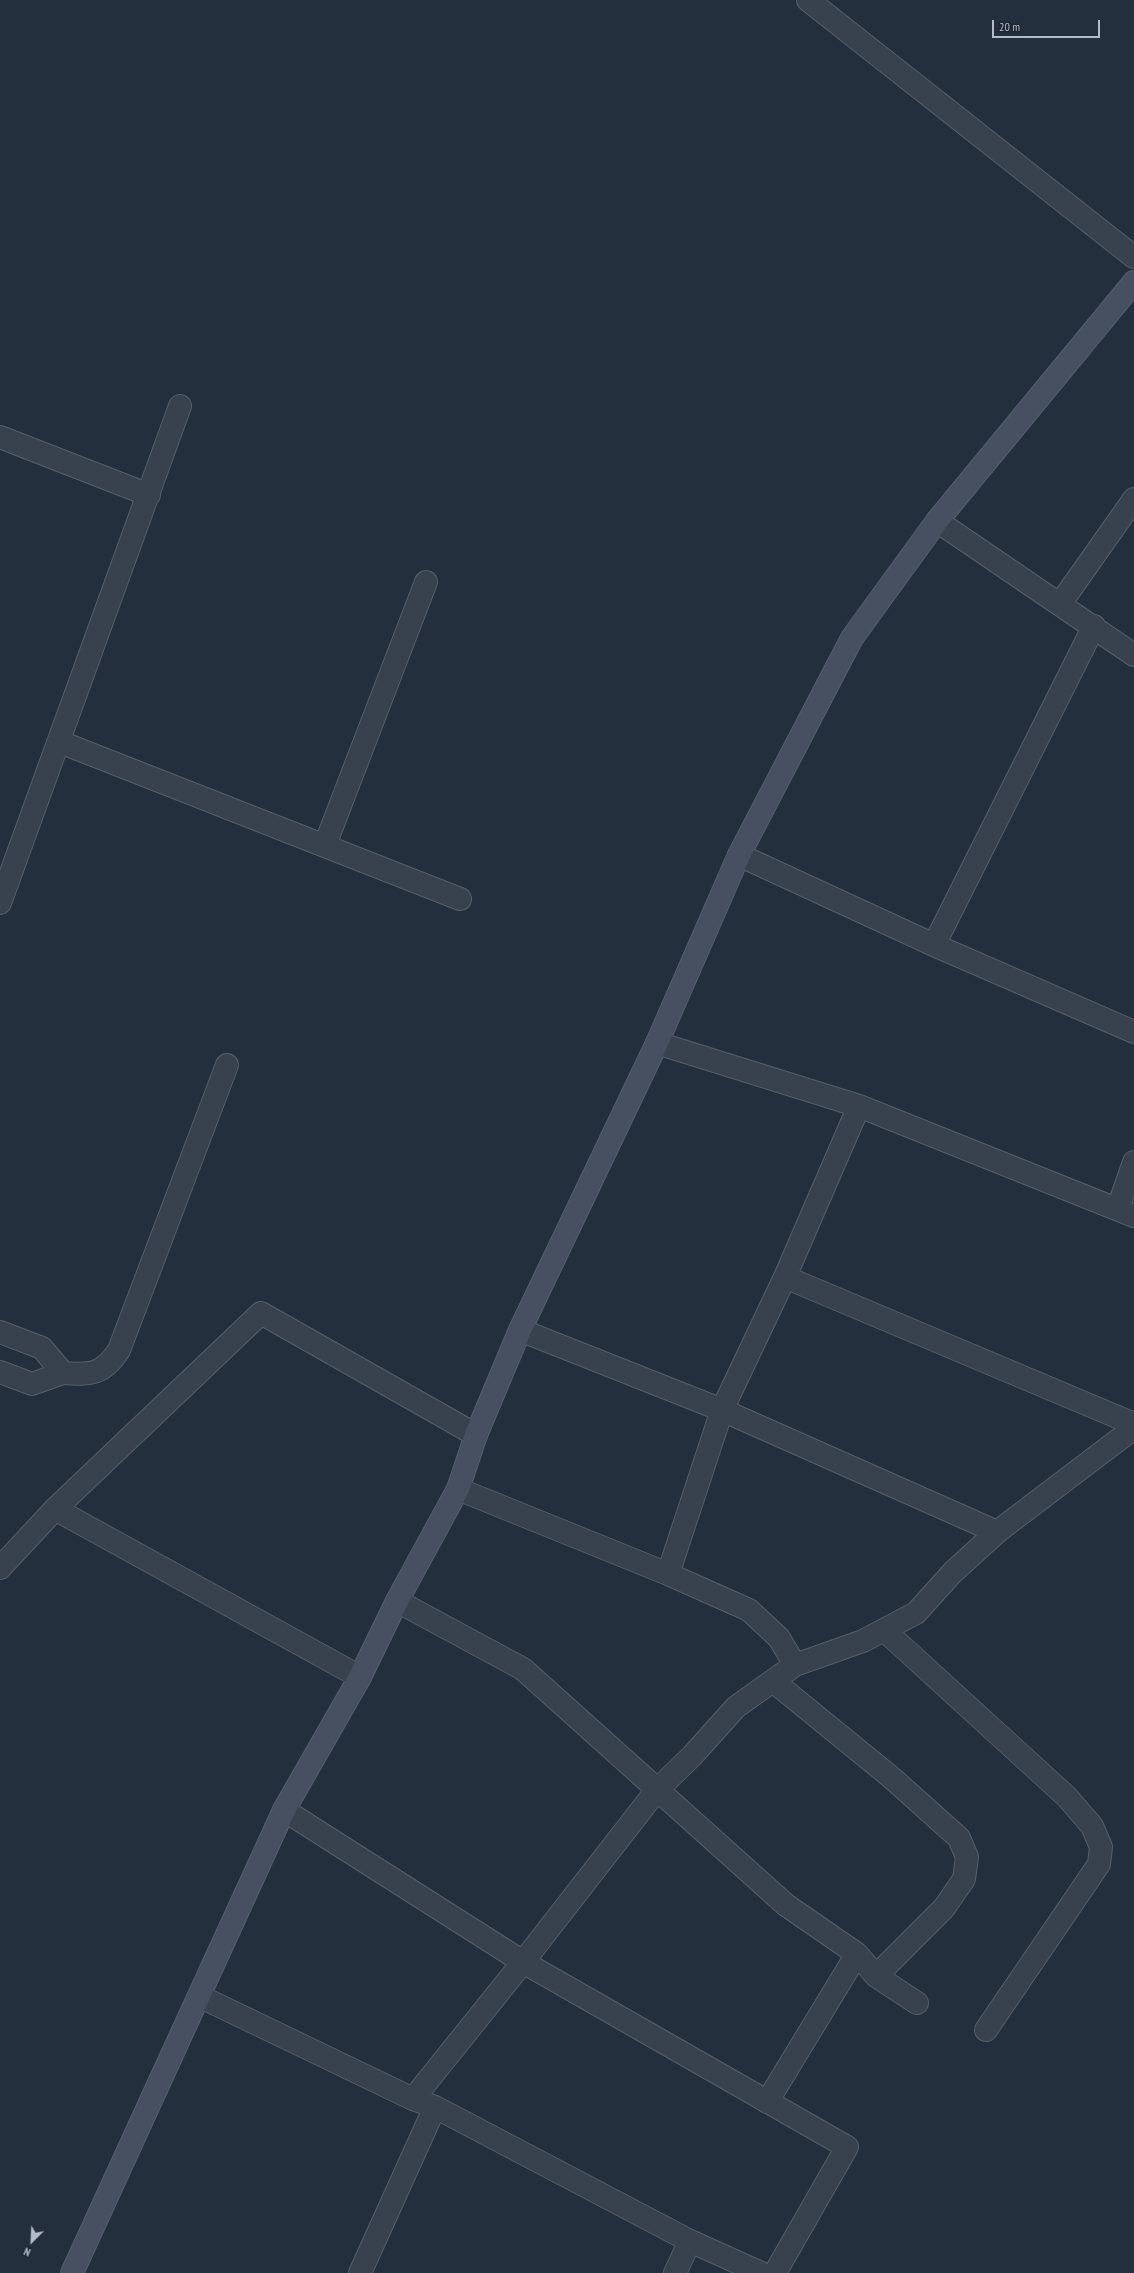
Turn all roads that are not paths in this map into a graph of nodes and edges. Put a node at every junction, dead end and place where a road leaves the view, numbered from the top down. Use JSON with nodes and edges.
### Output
{"nodes":[{"id":1,"x":808,"y":0,"type":"edge"},
{"id":2,"x":1134,"y":258,"type":"edge"},
{"id":3,"x":1134,"y":282,"type":"edge"},
{"id":4,"x":180,"y":406,"type":"dead end"},
{"id":5,"x":0,"y":437,"type":"edge"},
{"id":6,"x":149,"y":495,"type":"junction"},
{"id":7,"x":1134,"y":499,"type":"edge"},
{"id":8,"x":937,"y":521,"type":"junction"},
{"id":9,"x":426,"y":582,"type":"dead end"},
{"id":10,"x":1060,"y":604,"type":"junction"},
{"id":11,"x":1094,"y":626,"type":"junction"},
{"id":12,"x":1134,"y":655,"type":"edge"},
{"id":13,"x":60,"y":742,"type":"junction"},
{"id":14,"x":325,"y":845,"type":"junction"},
{"id":15,"x":739,"y":855,"type":"junction"},
{"id":16,"x":460,"y":898,"type":"dead end"},
{"id":17,"x":0,"y":903,"type":"edge"},
{"id":18,"x":934,"y":945,"type":"junction"},
{"id":19,"x":1134,"y":1032,"type":"edge"},
{"id":20,"x":657,"y":1044,"type":"junction"},
{"id":21,"x":227,"y":1065,"type":"dead end"},
{"id":22,"x":859,"y":1106,"type":"junction"},
{"id":23,"x":1134,"y":1162,"type":"edge"},
{"id":24,"x":1126,"y":1212,"type":"edge"},
{"id":25,"x":785,"y":1277,"type":"junction"},
{"id":26,"x":520,"y":1330,"type":"junction"},
{"id":27,"x":0,"y":1332,"type":"edge"},
{"id":28,"x":0,"y":1372,"type":"edge"},
{"id":29,"x":63,"y":1373,"type":"junction"},
{"id":30,"x":722,"y":1410,"type":"junction"},
{"id":31,"x":1134,"y":1424,"type":"edge"},
{"id":32,"x":1134,"y":1428,"type":"edge"},
{"id":33,"x":476,"y":1434,"type":"junction"},
{"id":34,"x":458,"y":1490,"type":"junction"},
{"id":35,"x":55,"y":1509,"type":"junction"},
{"id":36,"x":997,"y":1532,"type":"junction"},
{"id":37,"x":0,"y":1568,"type":"edge"},
{"id":38,"x":668,"y":1574,"type":"junction"},
{"id":39,"x":396,"y":1601,"type":"junction"},
{"id":40,"x":884,"y":1630,"type":"junction"},
{"id":41,"x":795,"y":1665,"type":"junction"},
{"id":42,"x":360,"y":1677,"type":"junction"},
{"id":43,"x":773,"y":1681,"type":"junction"},
{"id":44,"x":656,"y":1791,"type":"junction"},
{"id":45,"x":284,"y":1810,"type":"junction"},
{"id":46,"x":857,"y":1954,"type":"junction"},
{"id":47,"x":523,"y":1962,"type":"junction"},
{"id":48,"x":876,"y":1976,"type":"junction"},
{"id":49,"x":199,"y":1996,"type":"junction"},
{"id":50,"x":917,"y":2003,"type":"dead end"},
{"id":51,"x":986,"y":2030,"type":"dead end"},
{"id":52,"x":413,"y":2099,"type":"junction"},
{"id":53,"x":767,"y":2102,"type":"junction"},
{"id":54,"x":435,"y":2107,"type":"junction"},
{"id":55,"x":690,"y":2241,"type":"junction"},
{"id":56,"x":72,"y":2273,"type":"edge"},
{"id":57,"x":360,"y":2273,"type":"edge"},
{"id":58,"x":675,"y":2273,"type":"edge"},
{"id":59,"x":762,"y":2273,"type":"edge"},
{"id":60,"x":775,"y":2273,"type":"edge"}],
"edges":[{"from":1,"to":2,"type":"street"},
{"from":3,"to":8,"type":"street"},
{"from":4,"to":6,"type":"street"},
{"from":5,"to":6,"type":"street"},
{"from":6,"to":13,"type":"street"},
{"from":7,"to":10,"type":"street"},
{"from":8,"to":10,"type":"street"},
{"from":8,"to":15,"type":"street"},
{"from":9,"to":14,"type":"street"},
{"from":10,"to":11,"type":"street"},
{"from":11,"to":12,"type":"street"},
{"from":11,"to":18,"type":"street"},
{"from":13,"to":14,"type":"street"},
{"from":13,"to":17,"type":"street"},
{"from":14,"to":16,"type":"street"},
{"from":15,"to":18,"type":"street"},
{"from":15,"to":20,"type":"street"},
{"from":18,"to":19,"type":"street"},
{"from":20,"to":22,"type":"street"},
{"from":20,"to":26,"type":"street"},
{"from":21,"to":29,"type":"street"},
{"from":22,"to":24,"type":"street"},
{"from":22,"to":25,"type":"street"},
{"from":23,"to":24,"type":"street"},
{"from":25,"to":30,"type":"street"},
{"from":25,"to":31,"type":"street"},
{"from":26,"to":30,"type":"street"},
{"from":26,"to":33,"type":"street"},
{"from":27,"to":29,"type":"street"},
{"from":28,"to":29,"type":"street"},
{"from":30,"to":36,"type":"street"},
{"from":30,"to":38,"type":"street"},
{"from":32,"to":36,"type":"street"},
{"from":33,"to":34,"type":"street"},
{"from":33,"to":35,"type":"street"},
{"from":34,"to":38,"type":"street"},
{"from":34,"to":39,"type":"street"},
{"from":35,"to":37,"type":"street"},
{"from":35,"to":42,"type":"street"},
{"from":36,"to":40,"type":"street"},
{"from":38,"to":41,"type":"street"},
{"from":39,"to":42,"type":"street"},
{"from":39,"to":44,"type":"street"},
{"from":40,"to":41,"type":"street"},
{"from":40,"to":51,"type":"street"},
{"from":41,"to":43,"type":"street"},
{"from":42,"to":45,"type":"street"},
{"from":43,"to":44,"type":"street"},
{"from":43,"to":48,"type":"street"},
{"from":44,"to":46,"type":"street"},
{"from":44,"to":47,"type":"street"},
{"from":45,"to":47,"type":"street"},
{"from":45,"to":49,"type":"street"},
{"from":46,"to":48,"type":"street"},
{"from":46,"to":53,"type":"street"},
{"from":47,"to":52,"type":"street"},
{"from":47,"to":53,"type":"street"},
{"from":48,"to":50,"type":"street"},
{"from":49,"to":52,"type":"street"},
{"from":49,"to":56,"type":"street"},
{"from":52,"to":54,"type":"street"},
{"from":53,"to":60,"type":"street"},
{"from":54,"to":55,"type":"street"},
{"from":54,"to":57,"type":"street"},
{"from":55,"to":58,"type":"street"},
{"from":55,"to":59,"type":"street"}]}
